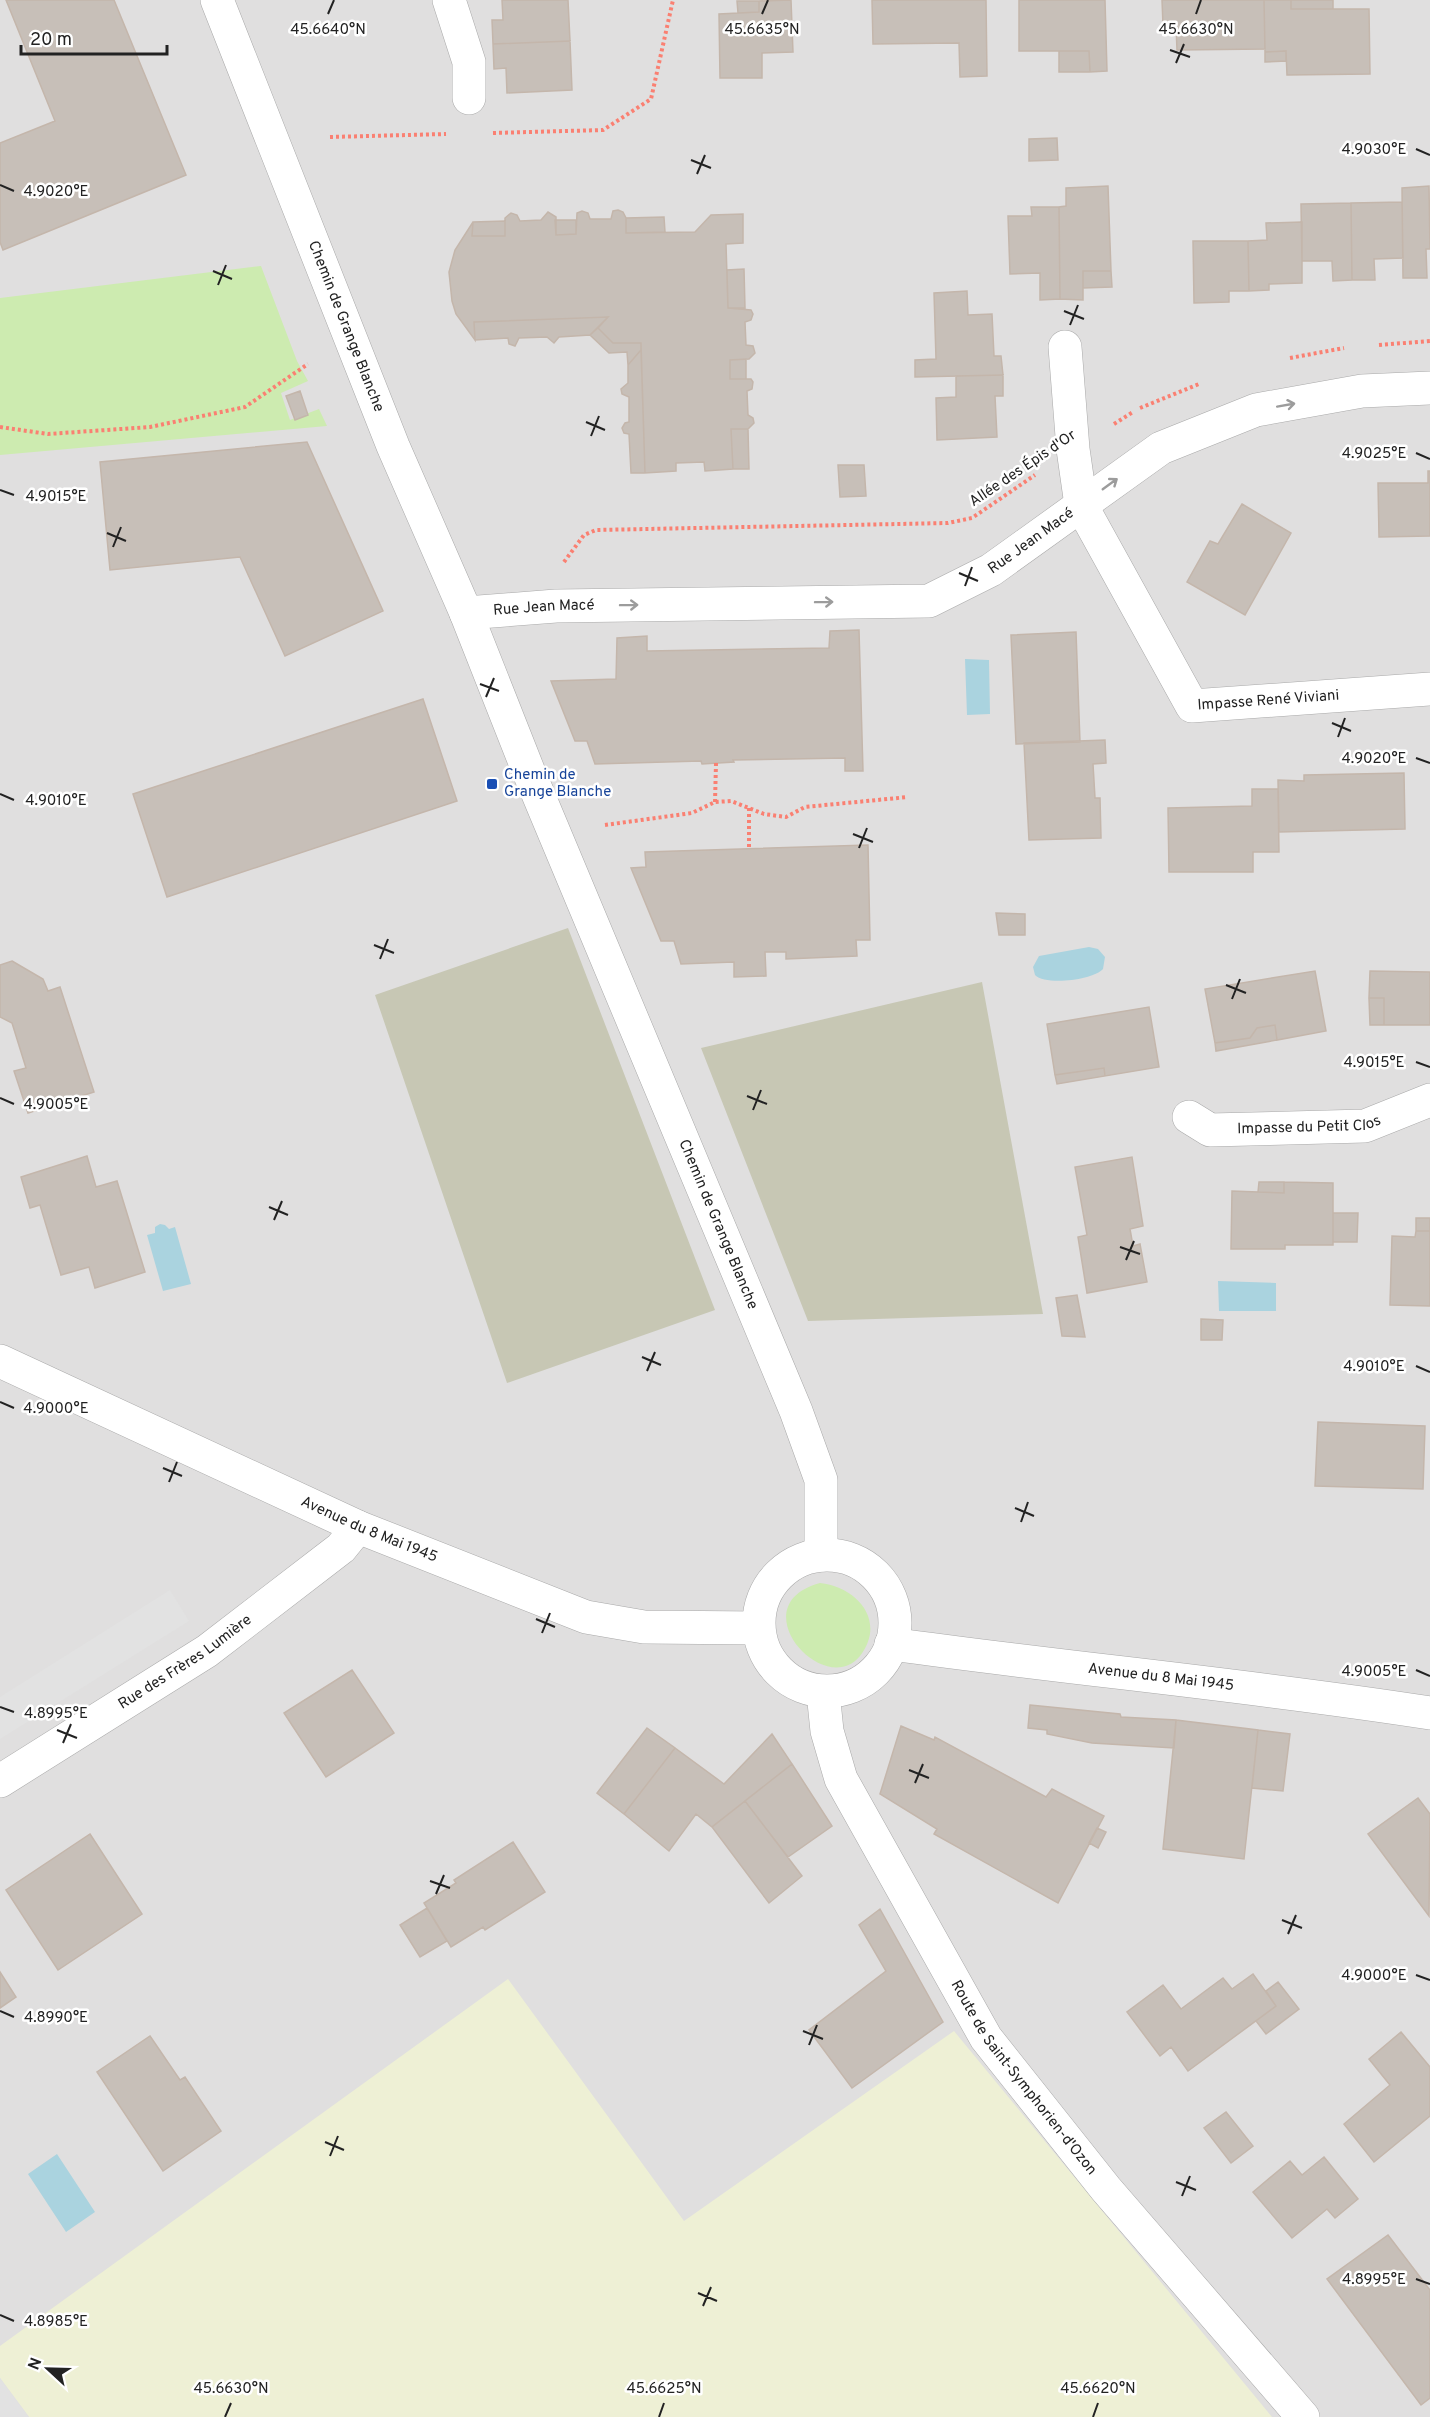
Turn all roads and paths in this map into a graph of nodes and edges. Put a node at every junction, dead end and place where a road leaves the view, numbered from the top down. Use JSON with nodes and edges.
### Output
{"nodes":[{"id":1,"x":217,"y":0,"type":"edge"},
{"id":2,"x":449,"y":0,"type":"edge"},
{"id":3,"x":673,"y":0,"type":"edge"},
{"id":4,"x":470,"y":98,"type":"dead end"},
{"id":5,"x":484,"y":133,"type":"dead end"},
{"id":6,"x":449,"y":134,"type":"dead end"},
{"id":7,"x":330,"y":137,"type":"dead end"},
{"id":8,"x":1430,"y":342,"type":"edge"},
{"id":9,"x":1373,"y":345,"type":"dead end"},
{"id":10,"x":1065,"y":347,"type":"dead end"},
{"id":11,"x":1351,"y":348,"type":"dead end"},
{"id":12,"x":1285,"y":359,"type":"dead end"},
{"id":13,"x":308,"y":364,"type":"dead end"},
{"id":14,"x":1207,"y":381,"type":"dead end"},
{"id":15,"x":1430,"y":388,"type":"edge"},
{"id":16,"x":0,"y":427,"type":"edge"},
{"id":17,"x":1073,"y":449,"type":"junction"},
{"id":18,"x":1081,"y":505,"type":"junction"},
{"id":19,"x":555,"y":606,"type":"junction"},
{"id":20,"x":466,"y":613,"type":"junction"},
{"id":21,"x":1430,"y":689,"type":"edge"},
{"id":22,"x":716,"y":763,"type":"dead end"},
{"id":23,"x":908,"y":797,"type":"dead end"},
{"id":24,"x":715,"y":802,"type":"junction"},
{"id":25,"x":749,"y":808,"type":"junction"},
{"id":26,"x":605,"y":825,"type":"dead end"},
{"id":27,"x":749,"y":849,"type":"dead end"},
{"id":28,"x":1430,"y":1100,"type":"edge"},
{"id":29,"x":1189,"y":1116,"type":"dead end"},
{"id":30,"x":0,"y":1361,"type":"edge"},
{"id":31,"x":358,"y":1527,"type":"junction"},
{"id":32,"x":821,"y":1555,"type":"junction"},
{"id":33,"x":758,"y":1628,"type":"junction"},
{"id":34,"x":891,"y":1644,"type":"junction"},
{"id":35,"x":823,"y":1692,"type":"junction"},
{"id":36,"x":1430,"y":1713,"type":"edge"},
{"id":37,"x":0,"y":1780,"type":"edge"},
{"id":38,"x":1303,"y":2417,"type":"edge"}],
"edges":[{"from":1,"to":20,"type":"street","name":"Chemin de Grange Blanche"},
{"from":2,"to":4,"type":"street"},
{"from":3,"to":5,"type":"path"},
{"from":6,"to":7,"type":"path"},
{"from":8,"to":9,"type":"path"},
{"from":10,"to":17,"type":"street"},
{"from":11,"to":12,"type":"path"},
{"from":13,"to":16,"type":"path"},
{"from":14,"to":17,"type":"path","name":"Allée des Épis d'Or"},
{"from":18,"to":15,"type":"street","name":"Rue Jean Macé","one_way":true},
{"from":17,"to":18,"type":"street"},
{"from":17,"to":19,"type":"path","name":"Allée des Épis d'Or"},
{"from":19,"to":18,"type":"street","name":"Rue Jean Macé","one_way":true},
{"from":18,"to":21,"type":"street","name":"Impasse René Viviani"},
{"from":19,"to":20,"type":"street","name":"Rue Jean Macé"},
{"from":20,"to":32,"type":"street","name":"Chemin de Grange Blanche"},
{"from":22,"to":24,"type":"path"},
{"from":23,"to":25,"type":"path"},
{"from":24,"to":25,"type":"path"},
{"from":24,"to":26,"type":"path"},
{"from":25,"to":27,"type":"path"},
{"from":28,"to":29,"type":"street","name":"Impasse du Petit Clos"},
{"from":30,"to":31,"type":"street","name":"Avenue du 8 Mai 1945"},
{"from":31,"to":33,"type":"street","name":"Avenue du 8 Mai 1945"},
{"from":31,"to":37,"type":"street","name":"Rue des Frères Lumière"},
{"from":32,"to":33,"type":"street"},
{"from":32,"to":34,"type":"street"},
{"from":33,"to":35,"type":"street"},
{"from":34,"to":35,"type":"street"},
{"from":34,"to":36,"type":"street","name":"Avenue du 8 Mai 1945"},
{"from":35,"to":38,"type":"street","name":"Route de Saint-Symphorien-d'Ozon"}]}
